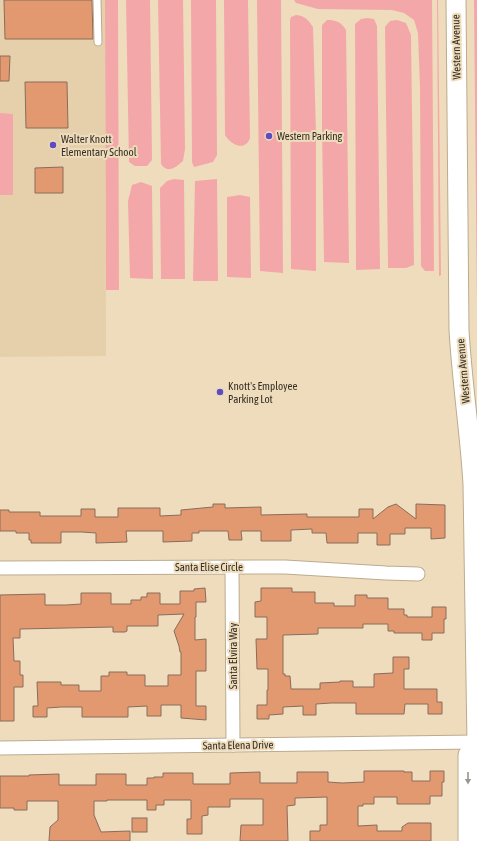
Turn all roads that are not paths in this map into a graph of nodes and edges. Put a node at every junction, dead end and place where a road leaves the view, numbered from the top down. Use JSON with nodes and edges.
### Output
{"nodes":[{"id":1,"x":97,"y":0,"type":"edge"},
{"id":2,"x":456,"y":0,"type":"edge"},
{"id":3,"x":98,"y":42,"type":"dead end"},
{"id":4,"x":475,"y":502,"type":"edge"},
{"id":5,"x":232,"y":567,"type":"junction"},
{"id":6,"x":0,"y":568,"type":"edge"},
{"id":7,"x":418,"y":574,"type":"dead end"},
{"id":8,"x":476,"y":635,"type":"edge"},
{"id":9,"x":233,"y":745,"type":"junction"},
{"id":10,"x":0,"y":748,"type":"edge"},
{"id":11,"x":474,"y":749,"type":"edge"},
{"id":12,"x":468,"y":841,"type":"edge"}],
"edges":[{"from":1,"to":3,"type":"lane"},
{"from":2,"to":4,"type":"main road","name":"Western Avenue"},
{"from":4,"to":8,"type":"main road","name":"Western Avenue"},
{"from":5,"to":6,"type":"street","name":"Santa Elise Circle"},
{"from":5,"to":7,"type":"street","name":"Santa Elise Circle"},
{"from":5,"to":9,"type":"street","name":"Santa Elvira Way"},
{"from":8,"to":11,"type":"main road","name":"Western Avenue"},
{"from":9,"to":10,"type":"street","name":"Santa Elena Drive"},
{"from":9,"to":11,"type":"street","name":"Santa Elena Drive"},
{"from":11,"to":12,"type":"main road","name":"Western Avenue","one_way":true}]}
